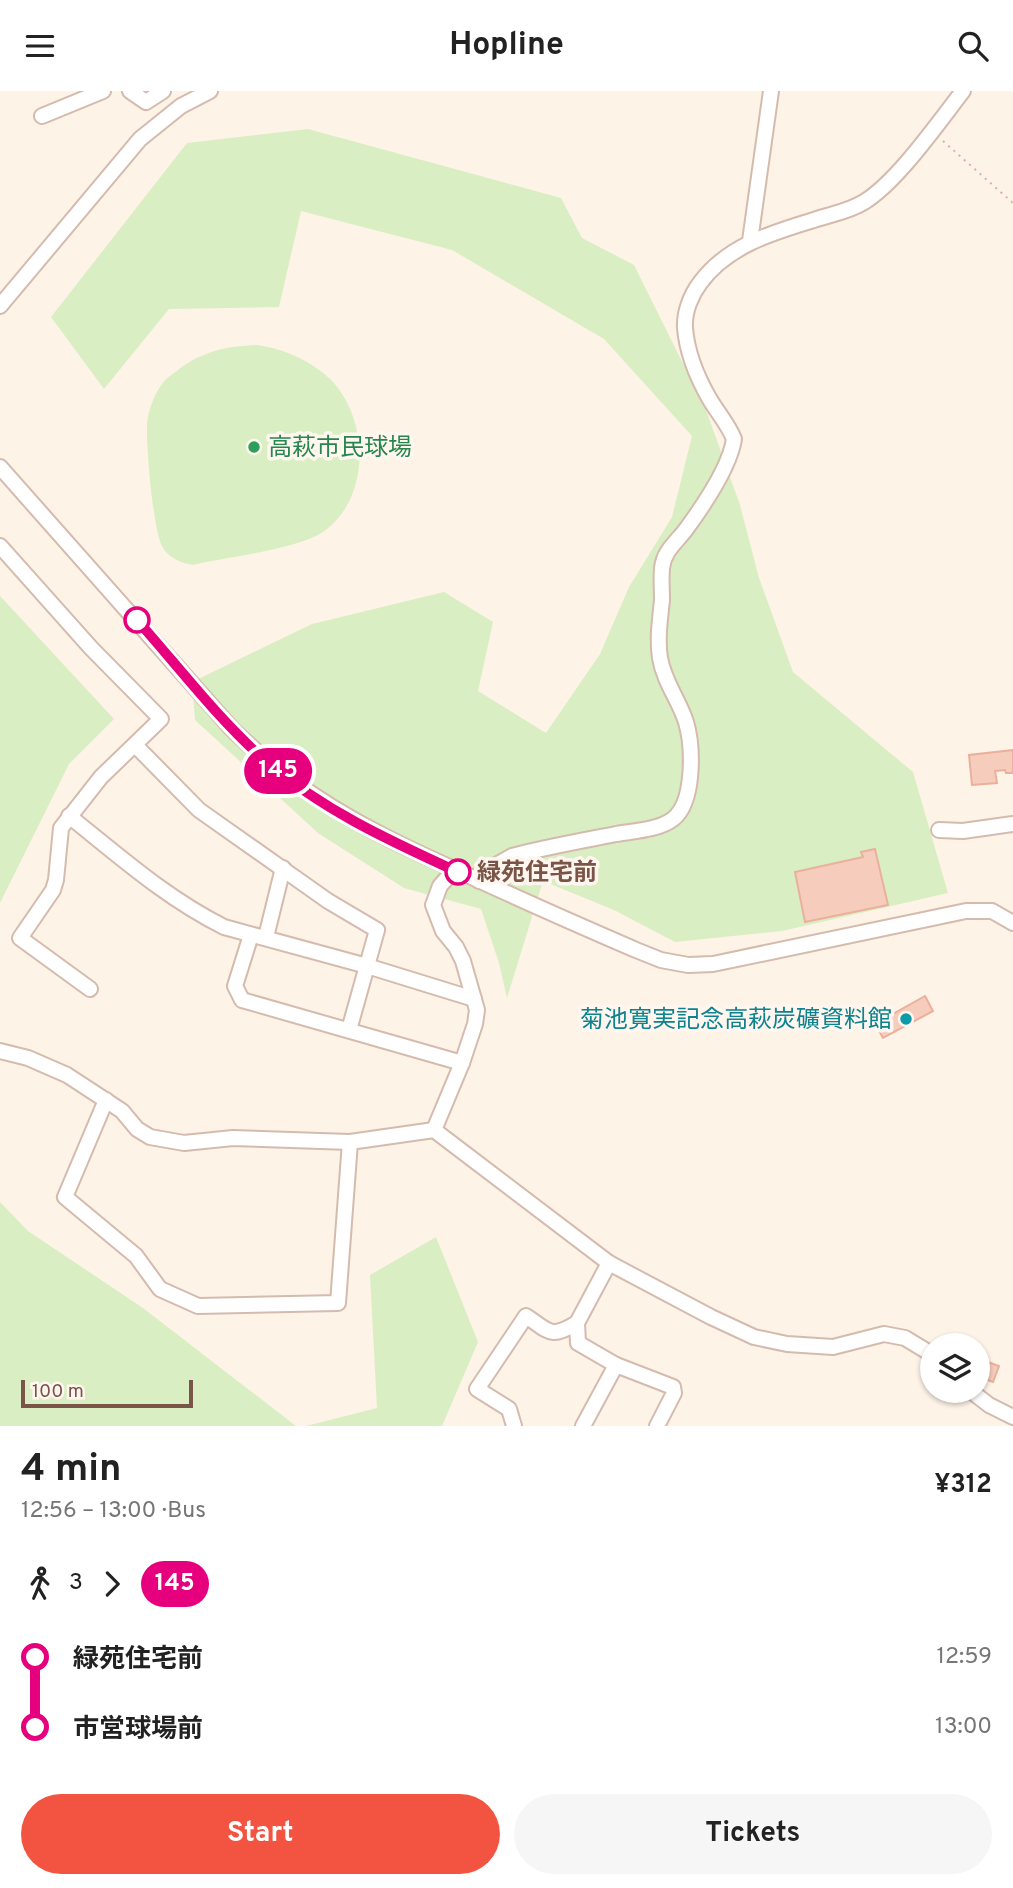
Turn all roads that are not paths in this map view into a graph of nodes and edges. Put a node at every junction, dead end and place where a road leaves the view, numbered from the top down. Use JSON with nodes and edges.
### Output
{"nodes":[{"id":1,"x":103,"y":91,"type":"edge"},
{"id":2,"x":130,"y":91,"type":"edge"},
{"id":3,"x":163,"y":91,"type":"edge"},
{"id":4,"x":209,"y":91,"type":"edge"},
{"id":5,"x":771,"y":91,"type":"edge"},
{"id":6,"x":963,"y":91,"type":"edge"},
{"id":7,"x":42,"y":116,"type":"dead end"},
{"id":8,"x":750,"y":241,"type":"junction"},
{"id":9,"x":0,"y":306,"type":"edge"},
{"id":10,"x":0,"y":467,"type":"edge"},
{"id":11,"x":0,"y":546,"type":"edge"},
{"id":12,"x":136,"y":746,"type":"junction"},
{"id":13,"x":69,"y":816,"type":"junction"},
{"id":14,"x":1013,"y":824,"type":"edge"},
{"id":15,"x":939,"y":830,"type":"dead end"},
{"id":16,"x":283,"y":869,"type":"junction"},
{"id":17,"x":454,"y":870,"type":"junction"},
{"id":18,"x":479,"y":881,"type":"junction"},
{"id":19,"x":1013,"y":923,"type":"edge"},
{"id":20,"x":258,"y":936,"type":"junction"},
{"id":21,"x":367,"y":966,"type":"junction"},
{"id":22,"x":90,"y":989,"type":"dead end"},
{"id":23,"x":474,"y":999,"type":"junction"},
{"id":24,"x":349,"y":1030,"type":"junction"},
{"id":25,"x":0,"y":1051,"type":"edge"},
{"id":26,"x":462,"y":1063,"type":"junction"},
{"id":27,"x":106,"y":1100,"type":"junction"},
{"id":28,"x":434,"y":1130,"type":"junction"},
{"id":29,"x":350,"y":1142,"type":"junction"},
{"id":30,"x":609,"y":1263,"type":"junction"},
{"id":31,"x":577,"y":1323,"type":"junction"},
{"id":32,"x":920,"y":1347,"type":"edge"},
{"id":33,"x":616,"y":1365,"type":"junction"},
{"id":34,"x":986,"y":1403,"type":"edge"},
{"id":35,"x":1013,"y":1417,"type":"edge"},
{"id":36,"x":514,"y":1426,"type":"edge"},
{"id":37,"x":583,"y":1426,"type":"edge"},
{"id":38,"x":657,"y":1426,"type":"edge"}],
"edges":[{"from":1,"to":7,"type":"street"},
{"from":2,"to":3,"type":"street"},
{"from":4,"to":9,"type":"street"},
{"from":5,"to":8,"type":"street"},
{"from":6,"to":8,"type":"street"},
{"from":8,"to":18,"type":"street"},
{"from":10,"to":17,"type":"street"},
{"from":11,"to":12,"type":"street"},
{"from":12,"to":13,"type":"street"},
{"from":12,"to":16,"type":"street"},
{"from":13,"to":20,"type":"street"},
{"from":13,"to":22,"type":"street"},
{"from":14,"to":15,"type":"street"},
{"from":16,"to":20,"type":"street"},
{"from":16,"to":21,"type":"street"},
{"from":17,"to":18,"type":"street"},
{"from":17,"to":23,"type":"street"},
{"from":18,"to":19,"type":"street"},
{"from":20,"to":21,"type":"street"},
{"from":20,"to":24,"type":"street"},
{"from":21,"to":23,"type":"street"},
{"from":21,"to":24,"type":"street"},
{"from":23,"to":26,"type":"street"},
{"from":24,"to":26,"type":"street"},
{"from":25,"to":27,"type":"street"},
{"from":26,"to":28,"type":"street"},
{"from":27,"to":29,"type":"street"},
{"from":27,"to":29,"type":"street"},
{"from":28,"to":29,"type":"street"},
{"from":28,"to":30,"type":"street"},
{"from":30,"to":31,"type":"street"},
{"from":30,"to":32,"type":"street"},
{"from":31,"to":33,"type":"street"},
{"from":31,"to":36,"type":"street"},
{"from":33,"to":37,"type":"street"},
{"from":33,"to":38,"type":"street"},
{"from":34,"to":35,"type":"street"}]}
